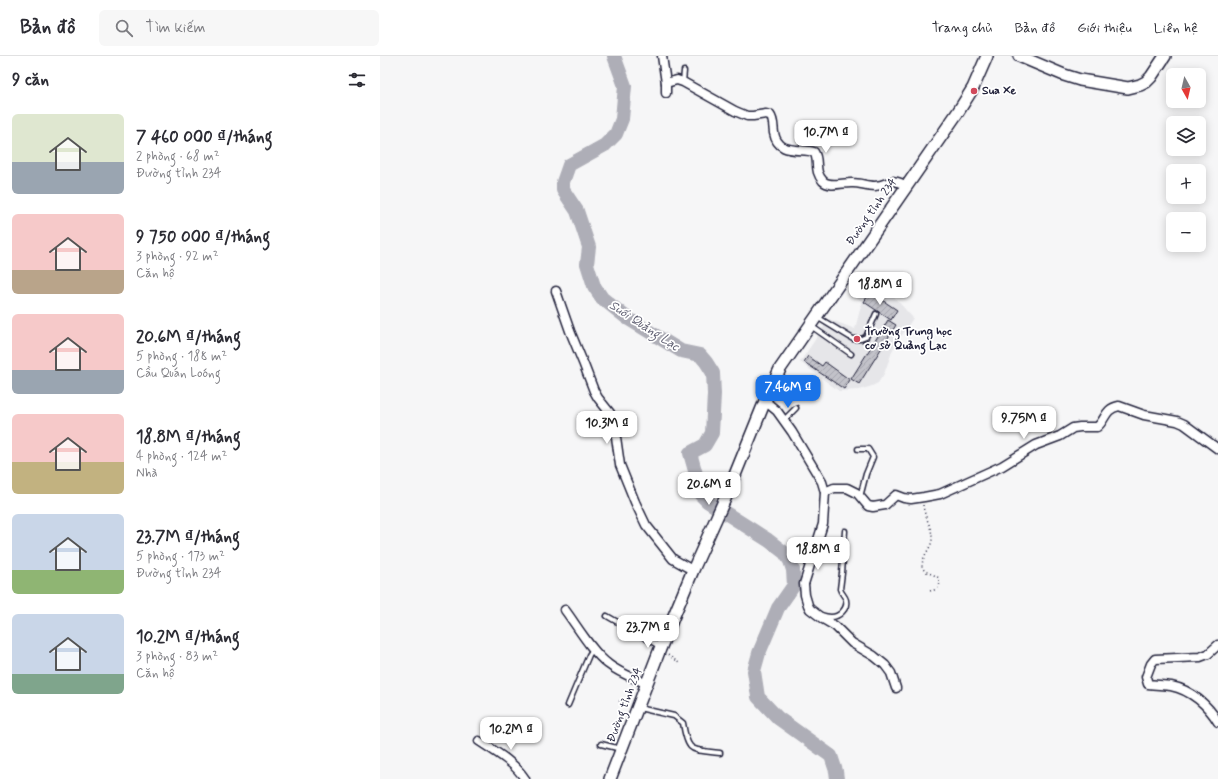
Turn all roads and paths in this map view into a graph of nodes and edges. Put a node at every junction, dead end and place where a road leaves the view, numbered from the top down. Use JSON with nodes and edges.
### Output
{"nodes":[{"id":1,"x":662,"y":56,"type":"edge"},
{"id":2,"x":987,"y":56,"type":"edge"},
{"id":3,"x":1019,"y":56,"type":"edge"},
{"id":4,"x":1165,"y":56,"type":"edge"},
{"id":5,"x":684,"y":71,"type":"dead end"},
{"id":6,"x":683,"y":82,"type":"junction"},
{"id":7,"x":666,"y":83,"type":"junction"},
{"id":8,"x":666,"y":93,"type":"dead end"},
{"id":9,"x":907,"y":186,"type":"junction"},
{"id":10,"x":556,"y":291,"type":"dead end"},
{"id":11,"x":876,"y":314,"type":"dead end"},
{"id":12,"x":814,"y":321,"type":"junction"},
{"id":13,"x":851,"y":354,"type":"dead end"},
{"id":14,"x":765,"y":402,"type":"junction"},
{"id":15,"x":796,"y":408,"type":"dead end"},
{"id":16,"x":784,"y":420,"type":"junction"},
{"id":17,"x":1218,"y":449,"type":"edge"},
{"id":18,"x":858,"y":450,"type":"dead end"},
{"id":19,"x":825,"y":492,"type":"junction"},
{"id":20,"x":860,"y":497,"type":"junction"},
{"id":21,"x":924,"y":497,"type":"junction"},
{"id":22,"x":844,"y":530,"type":"dead end"},
{"id":23,"x":693,"y":570,"type":"junction"},
{"id":24,"x":929,"y":591,"type":"dead end"},
{"id":25,"x":565,"y":610,"type":"dead end"},
{"id":26,"x":815,"y":613,"type":"junction"},
{"id":27,"x":607,"y":616,"type":"dead end"},
{"id":28,"x":1218,"y":645,"type":"edge"},
{"id":29,"x":593,"y":648,"type":"junction"},
{"id":30,"x":661,"y":648,"type":"junction"},
{"id":31,"x":679,"y":663,"type":"dead end"},
{"id":32,"x":647,"y":684,"type":"junction"},
{"id":33,"x":896,"y":688,"type":"dead end"},
{"id":34,"x":568,"y":705,"type":"dead end"},
{"id":35,"x":638,"y":707,"type":"junction"},
{"id":36,"x":1218,"y":722,"type":"edge"},
{"id":37,"x":479,"y":741,"type":"dead end"},
{"id":38,"x":601,"y":744,"type":"dead end"},
{"id":39,"x":622,"y":749,"type":"junction"},
{"id":40,"x":720,"y":754,"type":"dead end"},
{"id":41,"x":525,"y":779,"type":"edge"},
{"id":42,"x":610,"y":779,"type":"edge"}],
"edges":[{"from":1,"to":7,"type":"street"},
{"from":2,"to":9,"type":"main road","name":"Đường tỉnh 234"},
{"from":3,"to":4,"type":"main road"},
{"from":5,"to":6,"type":"lane"},
{"from":6,"to":7,"type":"street"},
{"from":6,"to":9,"type":"street"},
{"from":7,"to":8,"type":"street"},
{"from":9,"to":12,"type":"main road","name":"Đường tỉnh 234"},
{"from":10,"to":23,"type":"street"},
{"from":11,"to":12,"type":"lane"},
{"from":12,"to":13,"type":"lane"},
{"from":12,"to":14,"type":"main road","name":"Đường tỉnh 234"},
{"from":14,"to":16,"type":"street"},
{"from":14,"to":23,"type":"main road","name":"Đường tỉnh 234"},
{"from":15,"to":16,"type":"lane"},
{"from":16,"to":19,"type":"street"},
{"from":17,"to":21,"type":"street"},
{"from":18,"to":20,"type":"lane"},
{"from":19,"to":20,"type":"street"},
{"from":19,"to":26,"type":"street"},
{"from":20,"to":21,"type":"street"},
{"from":21,"to":24,"type":"path"},
{"from":22,"to":26,"type":"lane"},
{"from":23,"to":30,"type":"main road","name":"Đường tỉnh 234"},
{"from":25,"to":29,"type":"street"},
{"from":26,"to":33,"type":"street"},
{"from":27,"to":30,"type":"lane"},
{"from":28,"to":36,"type":"street"},
{"from":29,"to":32,"type":"street"},
{"from":29,"to":34,"type":"lane"},
{"from":30,"to":31,"type":"path"},
{"from":30,"to":32,"type":"main road","name":"Đường tỉnh 234"},
{"from":32,"to":35,"type":"main road","name":"Đường tỉnh 234"},
{"from":35,"to":39,"type":"main road","name":"Đường tỉnh 234"},
{"from":35,"to":40,"type":"lane"},
{"from":37,"to":41,"type":"street"},
{"from":38,"to":39,"type":"lane"},
{"from":39,"to":42,"type":"main road","name":"Đường tỉnh 234"}]}
